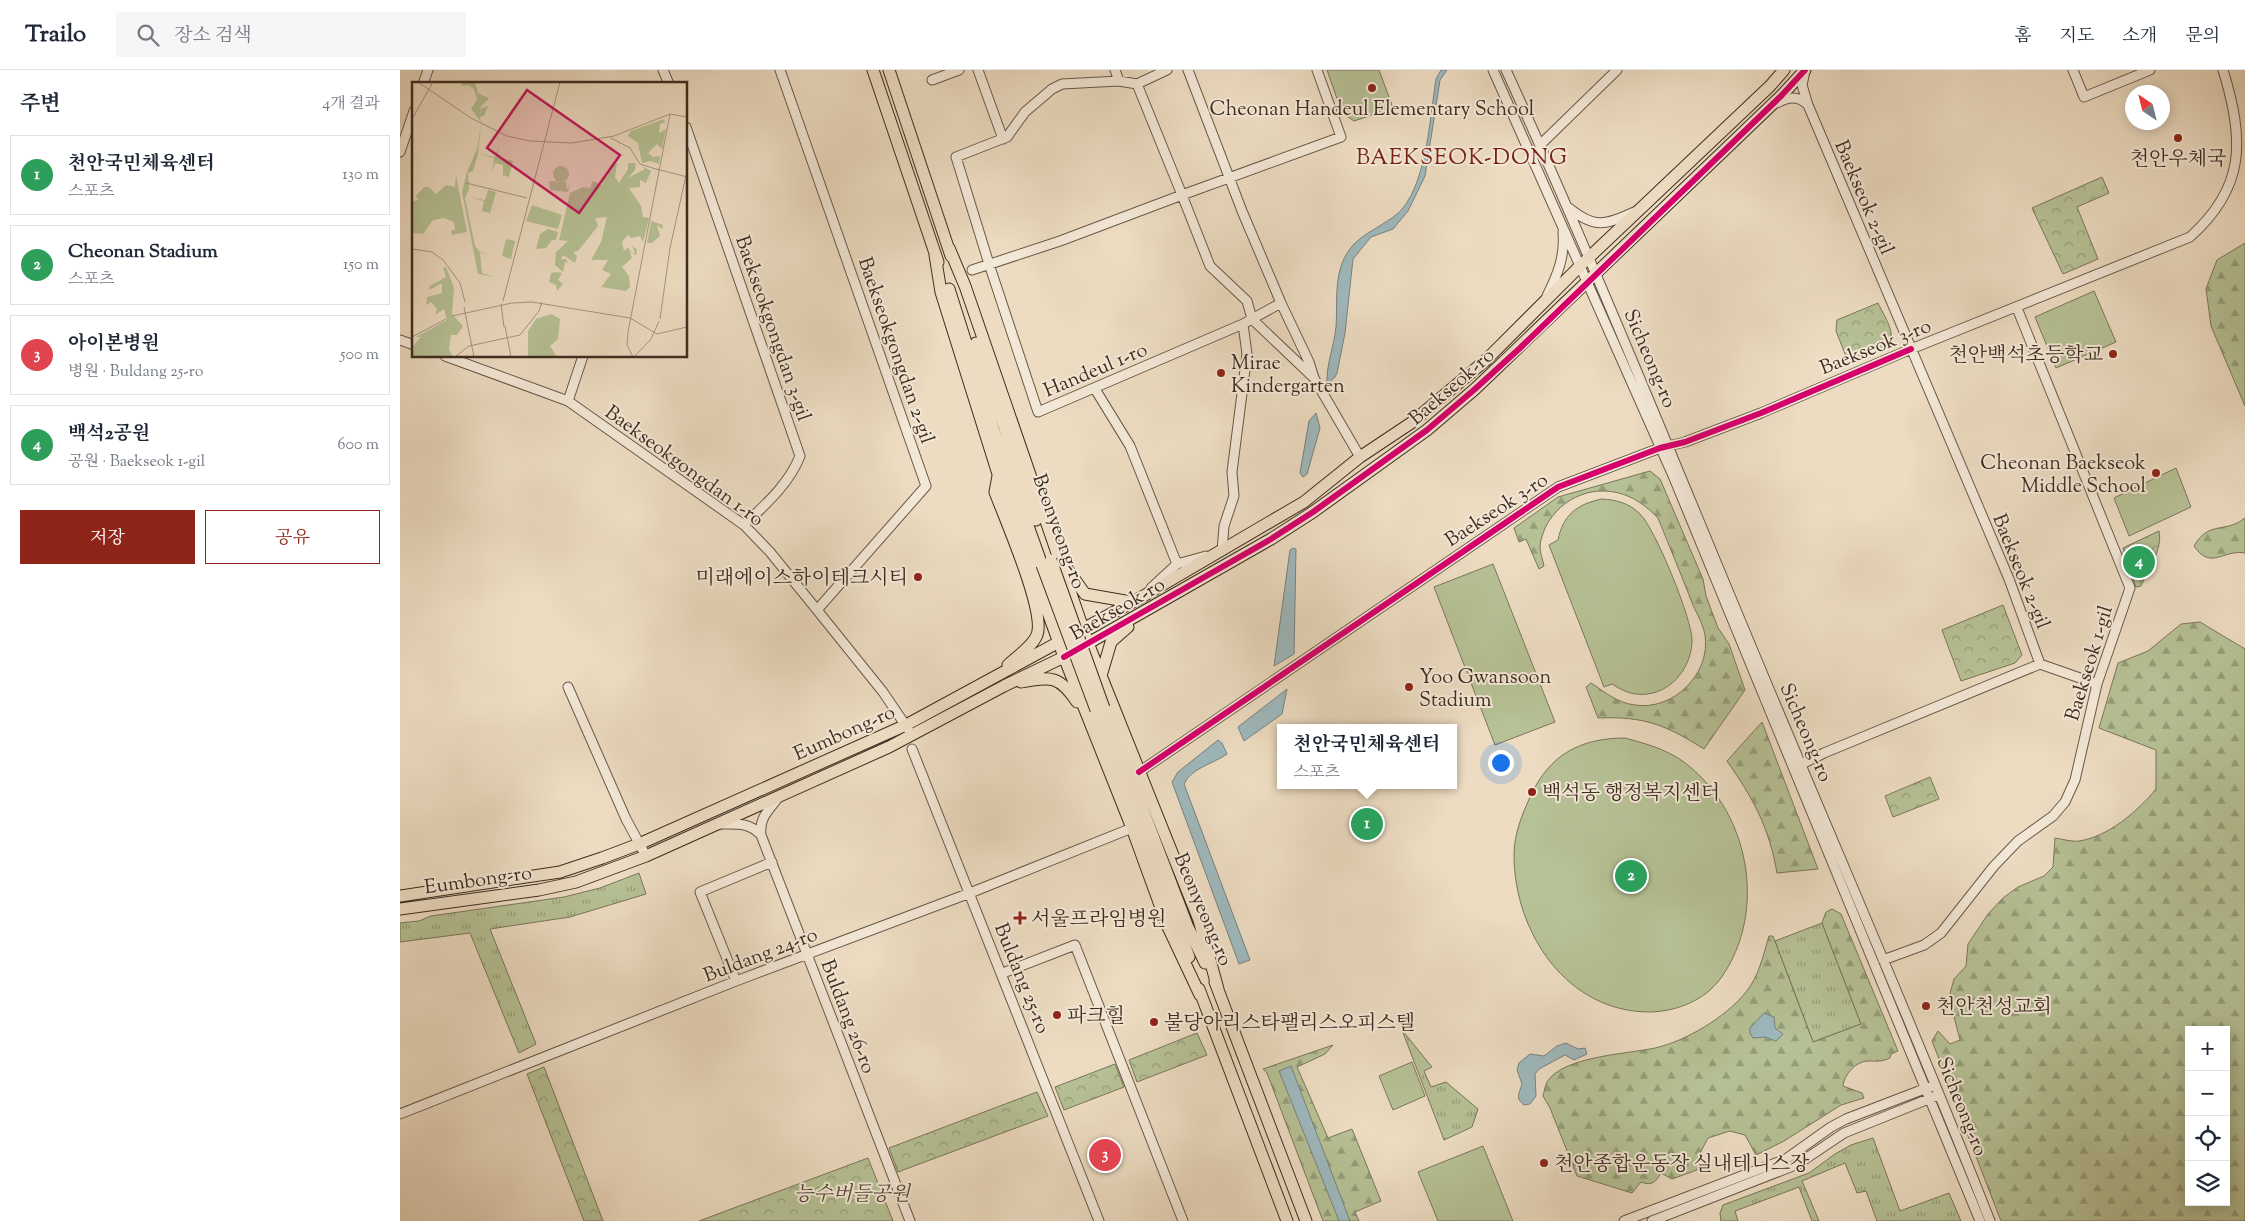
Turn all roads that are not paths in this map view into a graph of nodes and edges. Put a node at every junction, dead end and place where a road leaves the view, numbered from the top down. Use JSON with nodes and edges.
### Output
{"nodes":[{"id":1,"x":428,"y":70,"type":"edge"},
{"id":2,"x":663,"y":70,"type":"edge"},
{"id":3,"x":780,"y":70,"type":"edge"},
{"id":4,"x":873,"y":70,"type":"edge"},
{"id":5,"x":890,"y":70,"type":"edge"},
{"id":6,"x":959,"y":70,"type":"edge"},
{"id":7,"x":978,"y":70,"type":"edge"},
{"id":8,"x":1116,"y":70,"type":"edge"},
{"id":9,"x":1167,"y":70,"type":"edge"},
{"id":10,"x":1181,"y":70,"type":"edge"},
{"id":11,"x":1188,"y":70,"type":"edge"},
{"id":12,"x":1316,"y":70,"type":"edge"},
{"id":13,"x":1493,"y":70,"type":"edge"},
{"id":14,"x":1506,"y":70,"type":"edge"},
{"id":15,"x":1617,"y":70,"type":"edge"},
{"id":16,"x":1784,"y":70,"type":"edge"},
{"id":17,"x":1805,"y":70,"type":"edge"},
{"id":18,"x":2073,"y":70,"type":"edge"},
{"id":19,"x":2150,"y":70,"type":"edge"},
{"id":20,"x":2224,"y":70,"type":"edge"},
{"id":21,"x":932,"y":80,"type":"dead end"},
{"id":22,"x":1118,"y":81,"type":"junction"},
{"id":23,"x":424,"y":82,"type":"edge"},
{"id":24,"x":668,"y":82,"type":"edge"},
{"id":25,"x":1137,"y":84,"type":"junction"},
{"id":26,"x":1772,"y":105,"type":"junction"},
{"id":27,"x":1808,"y":105,"type":"junction"},
{"id":28,"x":412,"y":117,"type":"edge"},
{"id":29,"x":688,"y":133,"type":"edge"},
{"id":30,"x":1003,"y":139,"type":"junction"},
{"id":31,"x":1540,"y":145,"type":"junction"},
{"id":32,"x":400,"y":152,"type":"edge"},
{"id":33,"x":1226,"y":178,"type":"junction"},
{"id":34,"x":1182,"y":195,"type":"junction"},
{"id":35,"x":1568,"y":207,"type":"junction"},
{"id":36,"x":1639,"y":210,"type":"junction"},
{"id":37,"x":1562,"y":224,"type":"junction"},
{"id":38,"x":949,"y":248,"type":"junction"},
{"id":39,"x":935,"y":255,"type":"junction"},
{"id":40,"x":1585,"y":261,"type":"junction"},
{"id":41,"x":956,"y":263,"type":"junction"},
{"id":42,"x":989,"y":264,"type":"junction"},
{"id":43,"x":972,"y":270,"type":"junction"},
{"id":44,"x":1593,"y":278,"type":"junction"},
{"id":45,"x":966,"y":289,"type":"junction"},
{"id":46,"x":1544,"y":302,"type":"junction"},
{"id":47,"x":1281,"y":304,"type":"junction"},
{"id":48,"x":2017,"y":308,"type":"junction"},
{"id":49,"x":1252,"y":320,"type":"junction"},
{"id":50,"x":1243,"y":324,"type":"junction"},
{"id":51,"x":400,"y":340,"type":"edge"},
{"id":52,"x":412,"y":344,"type":"edge"},
{"id":53,"x":1911,"y":349,"type":"junction"},
{"id":54,"x":450,"y":358,"type":"edge"},
{"id":55,"x":582,"y":358,"type":"edge"},
{"id":56,"x":1314,"y":378,"type":"junction"},
{"id":57,"x":1095,"y":389,"type":"junction"},
{"id":58,"x":568,"y":401,"type":"junction"},
{"id":59,"x":1670,"y":446,"type":"junction"},
{"id":60,"x":1660,"y":448,"type":"junction"},
{"id":61,"x":1360,"y":457,"type":"junction"},
{"id":62,"x":998,"y":474,"type":"junction"},
{"id":63,"x":744,"y":525,"type":"junction"},
{"id":64,"x":1222,"y":551,"type":"junction"},
{"id":65,"x":1050,"y":559,"type":"junction"},
{"id":66,"x":1177,"y":564,"type":"junction"},
{"id":67,"x":1064,"y":574,"type":"junction"},
{"id":68,"x":1038,"y":584,"type":"junction"},
{"id":69,"x":1136,"y":600,"type":"junction"},
{"id":70,"x":817,"y":610,"type":"junction"},
{"id":71,"x":1147,"y":610,"type":"junction"},
{"id":72,"x":1082,"y":629,"type":"junction"},
{"id":73,"x":1059,"y":641,"type":"junction"},
{"id":74,"x":1088,"y":643,"type":"junction"},
{"id":75,"x":1064,"y":657,"type":"junction"},
{"id":76,"x":2040,"y":664,"type":"junction"},
{"id":77,"x":998,"y":676,"type":"junction"},
{"id":78,"x":1100,"y":676,"type":"junction"},
{"id":79,"x":2097,"y":684,"type":"junction"},
{"id":80,"x":1004,"y":686,"type":"junction"},
{"id":81,"x":568,"y":687,"type":"dead end"},
{"id":82,"x":1077,"y":689,"type":"junction"},
{"id":83,"x":1100,"y":709,"type":"junction"},
{"id":84,"x":1092,"y":724,"type":"junction"},
{"id":85,"x":906,"y":725,"type":"junction"},
{"id":86,"x":927,"y":728,"type":"junction"},
{"id":87,"x":911,"y":736,"type":"junction"},
{"id":88,"x":889,"y":747,"type":"junction"},
{"id":89,"x":912,"y":749,"type":"junction"},
{"id":90,"x":1797,"y":767,"type":"junction"},
{"id":91,"x":1139,"y":772,"type":"junction"},
{"id":92,"x":778,"y":798,"type":"junction"},
{"id":93,"x":719,"y":824,"type":"junction"},
{"id":94,"x":1132,"y":828,"type":"junction"},
{"id":95,"x":761,"y":835,"type":"junction"},
{"id":96,"x":639,"y":844,"type":"junction"},
{"id":97,"x":646,"y":856,"type":"junction"},
{"id":98,"x":772,"y":862,"type":"junction"},
{"id":99,"x":970,"y":893,"type":"junction"},
{"id":100,"x":400,"y":896,"type":"edge"},
{"id":101,"x":400,"y":909,"type":"edge"},
{"id":102,"x":806,"y":955,"type":"junction"},
{"id":103,"x":1882,"y":960,"type":"junction"},
{"id":104,"x":1002,"y":973,"type":"junction"},
{"id":105,"x":736,"y":981,"type":"junction"},
{"id":106,"x":1218,"y":989,"type":"junction"},
{"id":107,"x":1200,"y":995,"type":"junction"},
{"id":108,"x":1936,"y":1084,"type":"junction"},
{"id":109,"x":1927,"y":1088,"type":"junction"},
{"id":110,"x":1940,"y":1094,"type":"junction"},
{"id":111,"x":1931,"y":1098,"type":"junction"},
{"id":112,"x":400,"y":1114,"type":"edge"},
{"id":113,"x":910,"y":1221,"type":"edge"},
{"id":114,"x":1099,"y":1221,"type":"edge"},
{"id":115,"x":1183,"y":1221,"type":"edge"},
{"id":116,"x":1287,"y":1221,"type":"edge"},
{"id":117,"x":1306,"y":1221,"type":"edge"},
{"id":118,"x":1624,"y":1221,"type":"edge"},
{"id":119,"x":1652,"y":1221,"type":"edge"},
{"id":120,"x":1980,"y":1221,"type":"edge"},
{"id":121,"x":1990,"y":1221,"type":"edge"}],
"edges":[{"from":1,"to":23,"type":"street"},
{"from":2,"to":24,"type":"street"},
{"from":3,"to":70,"type":"street","name":"Baekseokgongdan 2-gil"},
{"from":4,"to":39,"type":"main road","name":"Beonyeong-ro"},
{"from":5,"to":38,"type":"main road","name":"Beonyeong-ro"},
{"from":6,"to":21,"type":"street"},
{"from":7,"to":30,"type":"street"},
{"from":8,"to":22,"type":"street"},
{"from":9,"to":25,"type":"street"},
{"from":10,"to":33,"type":"street"},
{"from":11,"to":33,"type":"street"},
{"from":12,"to":33,"type":"street"},
{"from":13,"to":37,"type":"street"},
{"from":14,"to":31,"type":"street"},
{"from":15,"to":31,"type":"street"},
{"from":16,"to":36,"type":"main road","name":"Baekseok-ro"},
{"from":17,"to":26,"type":"main road","name":"Baekseok-ro"},
{"from":17,"to":27,"type":"street","name":"Baekseok 2-gil"},
{"from":18,"to":19,"type":"street"},
{"from":20,"to":48,"type":"street","name":"Baekseok 3-ro"},
{"from":22,"to":25,"type":"street"},
{"from":22,"to":30,"type":"street"},
{"from":25,"to":34,"type":"street"},
{"from":26,"to":27,"type":"street"},
{"from":26,"to":44,"type":"main road","name":"Baekseok-ro"},
{"from":27,"to":53,"type":"street","name":"Baekseok 2-gil"},
{"from":28,"to":32,"type":"street"},
{"from":29,"to":63,"type":"street","name":"Baekseokgongdan 3-gil"},
{"from":30,"to":42,"type":"street"},
{"from":31,"to":35,"type":"street"},
{"from":33,"to":34,"type":"street"},
{"from":33,"to":47,"type":"street"},
{"from":34,"to":42,"type":"street"},
{"from":34,"to":49,"type":"street"},
{"from":35,"to":36,"type":"street"},
{"from":35,"to":40,"type":"street"},
{"from":36,"to":40,"type":"main road","name":"Baekseok-ro"},
{"from":37,"to":40,"type":"street"},
{"from":37,"to":46,"type":"street"},
{"from":38,"to":41,"type":"main road"},
{"from":38,"to":65,"type":"main road","name":"Beonyeong-ro"},
{"from":39,"to":62,"type":"main road"},
{"from":39,"to":65,"type":"main road","name":"Beonyeong-ro"},
{"from":40,"to":44,"type":"street","name":"Sicheong-ro"},
{"from":40,"to":46,"type":"main road","name":"Baekseok-ro"},
{"from":41,"to":43,"type":"street"},
{"from":41,"to":45,"type":"main road"},
{"from":42,"to":43,"type":"street"},
{"from":42,"to":57,"type":"street","name":"Handeul 1-ro"},
{"from":43,"to":45,"type":"street"},
{"from":44,"to":59,"type":"street","name":"Sicheong-ro"},
{"from":44,"to":60,"type":"street","name":"Sicheong-ro"},
{"from":44,"to":71,"type":"main road","name":"Baekseok-ro"},
{"from":45,"to":65,"type":"main road"},
{"from":46,"to":61,"type":"main road","name":"Baekseok-ro"},
{"from":47,"to":49,"type":"street","name":"Handeul 1-ro"},
{"from":47,"to":56,"type":"street"},
{"from":48,"to":53,"type":"street","name":"Baekseok 3-ro"},
{"from":48,"to":79,"type":"street","name":"Baekseok 1-gil"},
{"from":49,"to":50,"type":"street","name":"Handeul 1-ro"},
{"from":49,"to":56,"type":"street"},
{"from":50,"to":57,"type":"street","name":"Handeul 1-ro"},
{"from":50,"to":64,"type":"street"},
{"from":51,"to":52,"type":"street"},
{"from":53,"to":59,"type":"street","name":"Baekseok 3-ro"},
{"from":53,"to":76,"type":"street","name":"Baekseok 2-gil"},
{"from":54,"to":58,"type":"street","name":"Baekseokgongdan 1-ro"},
{"from":55,"to":58,"type":"street"},
{"from":56,"to":61,"type":"street"},
{"from":57,"to":66,"type":"street","name":"Baekseok-ro"},
{"from":58,"to":63,"type":"street","name":"Baekseokgongdan 1-ro"},
{"from":59,"to":60,"type":"street","name":"Baekseok 3-ro"},
{"from":59,"to":90,"type":"street","name":"Sicheong-ro"},
{"from":60,"to":90,"type":"street","name":"Sicheong-ro"},
{"from":60,"to":91,"type":"street","name":"Baekseok 3-ro"},
{"from":61,"to":64,"type":"main road","name":"Baekseok-ro"},
{"from":62,"to":68,"type":"main road"},
{"from":62,"to":77,"type":"main road"},
{"from":63,"to":70,"type":"street","name":"Baekseokgongdan 1-ro"},
{"from":64,"to":66,"type":"street"},
{"from":64,"to":69,"type":"main road","name":"Baekseok-ro"},
{"from":65,"to":67,"type":"main road"},
{"from":65,"to":69,"type":"main road"},
{"from":65,"to":83,"type":"main road","name":"Beonyeong-ro","bridge":true},
{"from":66,"to":69,"type":"street"},
{"from":67,"to":68,"type":"main road"},
{"from":67,"to":72,"type":"main road"},
{"from":68,"to":73,"type":"main road"},
{"from":69,"to":72,"type":"main road","name":"Baekseok-ro"},
{"from":70,"to":85,"type":"street","name":"Baekseokgongdan 1-ro"},
{"from":71,"to":74,"type":"main road","name":"Baekseok-ro"},
{"from":71,"to":78,"type":"main road"},
{"from":72,"to":73,"type":"main road","name":"Baekseok-ro"},
{"from":72,"to":74,"type":"main road"},
{"from":73,"to":75,"type":"main road"},
{"from":73,"to":77,"type":"main road","name":"Eumbong-ro"},
{"from":74,"to":75,"type":"main road","name":"Baekseok-ro"},
{"from":74,"to":78,"type":"main road"},
{"from":75,"to":80,"type":"main road","name":"Eumbong-ro"},
{"from":75,"to":82,"type":"main road"},
{"from":76,"to":79,"type":"street"},
{"from":76,"to":90,"type":"street"},
{"from":77,"to":85,"type":"main road","name":"Eumbong-ro"},
{"from":78,"to":82,"type":"main road"},
{"from":78,"to":91,"type":"main road"},
{"from":79,"to":103,"type":"street","name":"Baekseok 1-gil"},
{"from":80,"to":84,"type":"main road"},
{"from":80,"to":86,"type":"main road","name":"Eumbong-ro"},
{"from":81,"to":96,"type":"street"},
{"from":82,"to":84,"type":"main road"},
{"from":83,"to":106,"type":"main road","name":"Beonyeong-ro"},
{"from":83,"to":107,"type":"main road","name":"Beonyeong-ro"},
{"from":84,"to":94,"type":"main road"},
{"from":85,"to":87,"type":"street","name":"Baekseokgongdan 1-ro"},
{"from":85,"to":96,"type":"main road","name":"Eumbong-ro"},
{"from":86,"to":87,"type":"main road","name":"Eumbong-ro"},
{"from":86,"to":89,"type":"street"},
{"from":87,"to":88,"type":"main road","name":"Eumbong-ro"},
{"from":88,"to":89,"type":"street"},
{"from":88,"to":92,"type":"main road","name":"Eumbong-ro"},
{"from":89,"to":99,"type":"street","name":"Buldang 25-ro"},
{"from":90,"to":103,"type":"street","name":"Sicheong-ro"},
{"from":90,"to":109,"type":"street","name":"Sicheong-ro"},
{"from":91,"to":106,"type":"main road"},
{"from":92,"to":93,"type":"main road","name":"Eumbong-ro"},
{"from":92,"to":95,"type":"street"},
{"from":93,"to":95,"type":"street"},
{"from":93,"to":97,"type":"main road","name":"Eumbong-ro"},
{"from":94,"to":99,"type":"street","name":"Buldang 24-ro"},
{"from":94,"to":107,"type":"main road"},
{"from":95,"to":98,"type":"street","name":"Buldang 26-ro"},
{"from":96,"to":97,"type":"street"},
{"from":96,"to":100,"type":"main road","name":"Eumbong-ro"},
{"from":97,"to":101,"type":"main road","name":"Eumbong-ro"},
{"from":98,"to":102,"type":"street","name":"Buldang 26-ro"},
{"from":98,"to":105,"type":"street"},
{"from":99,"to":102,"type":"street","name":"Buldang 24-ro"},
{"from":99,"to":104,"type":"street","name":"Buldang 25-ro"},
{"from":102,"to":105,"type":"street","name":"Buldang 24-ro"},
{"from":102,"to":113,"type":"street","name":"Buldang 26-ro"},
{"from":103,"to":108,"type":"street","name":"Sicheong-ro"},
{"from":104,"to":114,"type":"street","name":"Buldang 25-ro"},
{"from":104,"to":115,"type":"street"},
{"from":105,"to":112,"type":"street","name":"Buldang 24-ro"},
{"from":106,"to":117,"type":"main road","name":"Beonyeong-ro"},
{"from":107,"to":116,"type":"main road","name":"Beonyeong-ro"},
{"from":108,"to":109,"type":"street"},
{"from":108,"to":110,"type":"street","name":"Sicheong-ro"},
{"from":109,"to":111,"type":"street","name":"Sicheong-ro"},
{"from":109,"to":118,"type":"street"},
{"from":110,"to":111,"type":"street"},
{"from":110,"to":121,"type":"street","name":"Sicheong-ro"},
{"from":111,"to":119,"type":"street"},
{"from":111,"to":120,"type":"street","name":"Sicheong-ro"}]}
